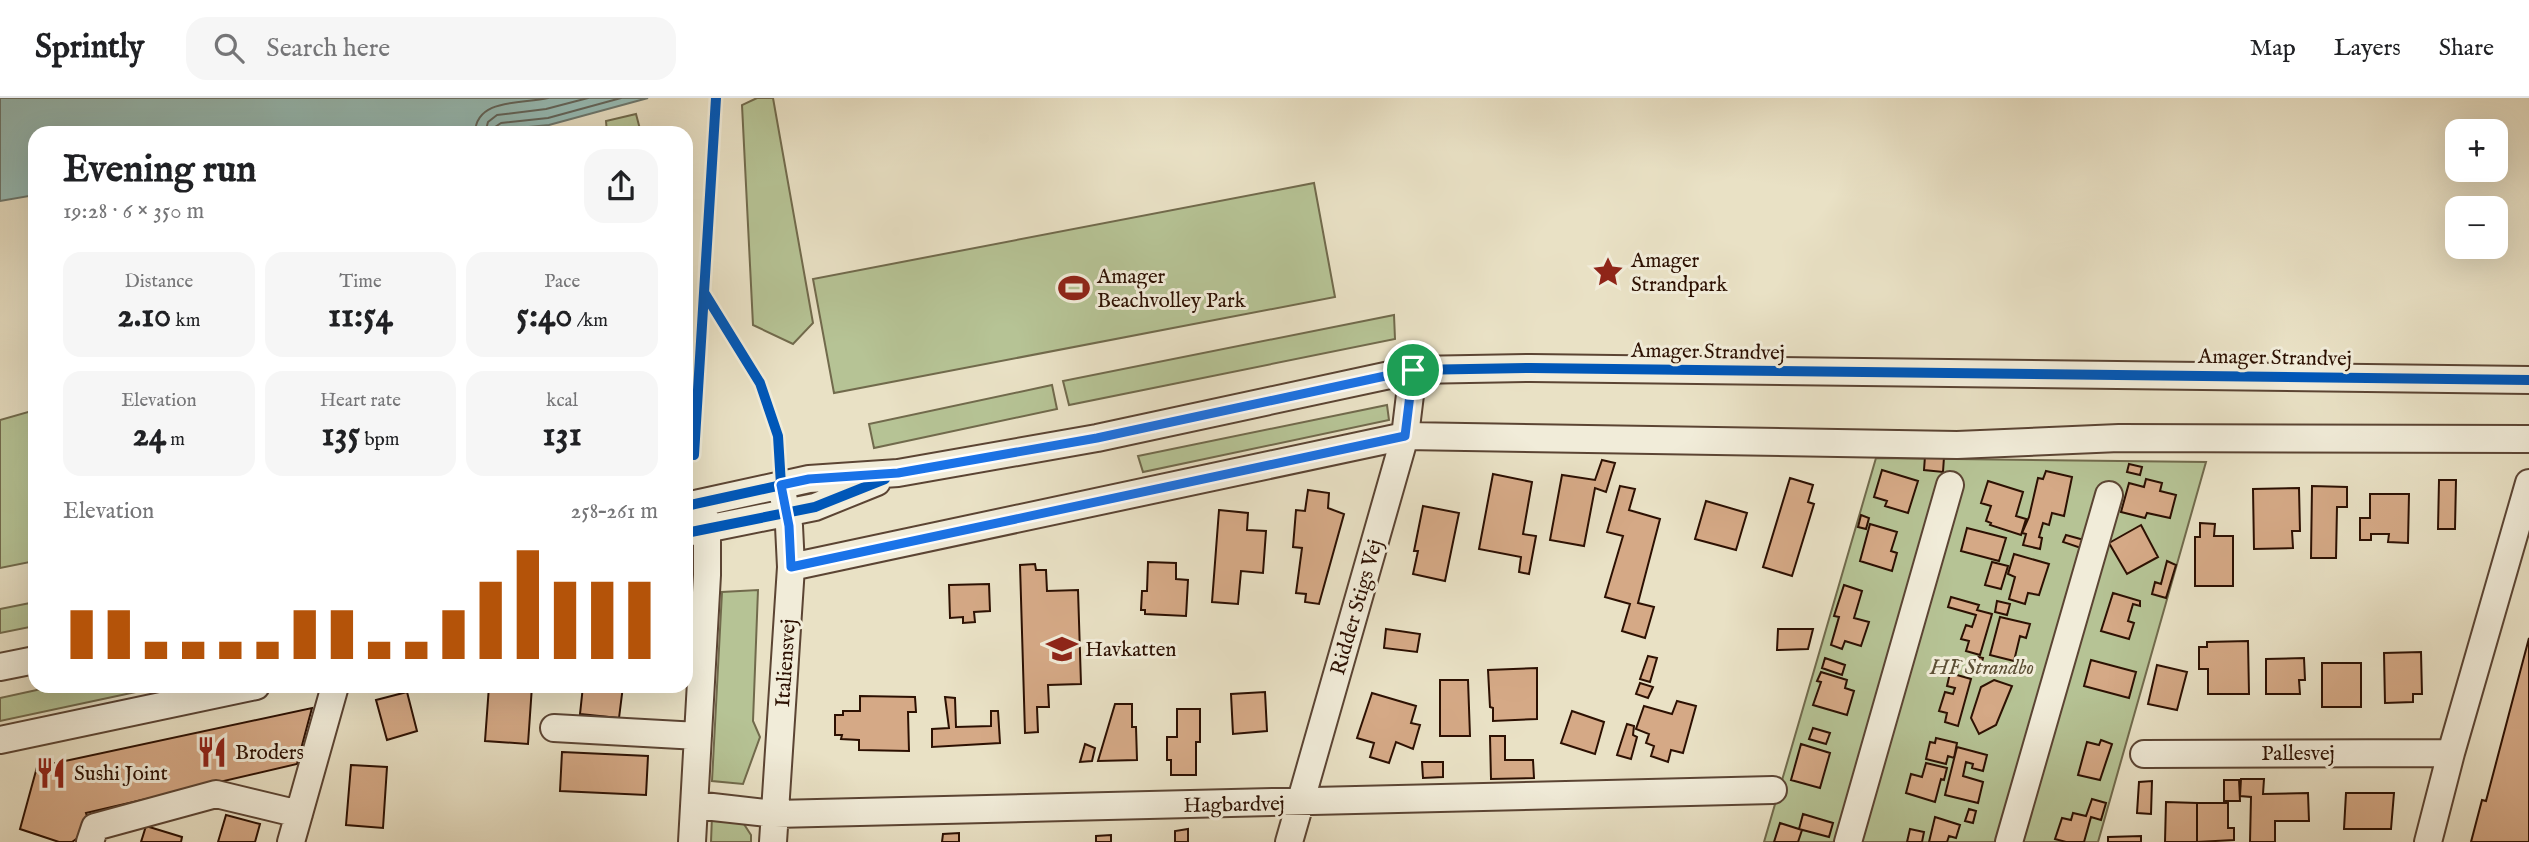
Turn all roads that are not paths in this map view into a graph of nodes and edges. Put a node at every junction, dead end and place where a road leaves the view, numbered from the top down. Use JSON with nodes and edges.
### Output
{"nodes":[{"id":1,"x":1413,"y":370,"type":"junction"},
{"id":2,"x":2529,"y":380,"type":"edge"},
{"id":3,"x":1405,"y":436,"type":"junction"},
{"id":4,"x":2529,"y":439,"type":"edge"},
{"id":5,"x":898,"y":473,"type":"junction"},
{"id":6,"x":2529,"y":483,"type":"edge"},
{"id":7,"x":781,"y":485,"type":"junction"},
{"id":8,"x":1950,"y":485,"type":"dead end"},
{"id":9,"x":2109,"y":495,"type":"dead end"},
{"id":10,"x":694,"y":505,"type":"edge"},
{"id":11,"x":787,"y":513,"type":"junction"},
{"id":12,"x":696,"y":531,"type":"edge"},
{"id":13,"x":791,"y":567,"type":"junction"},
{"id":14,"x":28,"y":661,"type":"edge"},
{"id":15,"x":0,"y":667,"type":"edge"},
{"id":16,"x":226,"y":693,"type":"edge"},
{"id":17,"x":333,"y":693,"type":"edge"},
{"id":18,"x":554,"y":729,"type":"dead end"},
{"id":19,"x":698,"y":736,"type":"junction"},
{"id":20,"x":2,"y":746,"type":"edge"},
{"id":21,"x":2451,"y":753,"type":"junction"},
{"id":22,"x":2144,"y":754,"type":"dead end"},
{"id":23,"x":1773,"y":790,"type":"dead end"},
{"id":24,"x":1301,"y":802,"type":"junction"},
{"id":25,"x":695,"y":805,"type":"junction"},
{"id":26,"x":299,"y":814,"type":"junction"},
{"id":27,"x":775,"y":814,"type":"junction"},
{"id":28,"x":90,"y":842,"type":"edge"},
{"id":29,"x":291,"y":842,"type":"edge"},
{"id":30,"x":692,"y":842,"type":"edge"},
{"id":31,"x":773,"y":842,"type":"edge"},
{"id":32,"x":1289,"y":842,"type":"edge"},
{"id":33,"x":1848,"y":842,"type":"edge"},
{"id":34,"x":2009,"y":842,"type":"edge"},
{"id":35,"x":2428,"y":842,"type":"edge"}],
"edges":[{"from":1,"to":2,"type":"street","name":"Amager Strandvej"},
{"from":1,"to":3,"type":"street","name":"Ridder Stigs Vej"},
{"from":1,"to":5,"type":"street","name":"Amager Strandvej"},
{"from":3,"to":4,"type":"street"},
{"from":3,"to":13,"type":"street"},
{"from":3,"to":24,"type":"street","name":"Ridder Stigs Vej"},
{"from":5,"to":7,"type":"street","name":"Amager Strandvej"},
{"from":5,"to":11,"type":"street","name":"Amager Strandvej"},
{"from":6,"to":21,"type":"street"},
{"from":7,"to":10,"type":"street","name":"Amager Strandvej"},
{"from":7,"to":11,"type":"street","name":"Italiensvej"},
{"from":8,"to":33,"type":"street"},
{"from":9,"to":34,"type":"street"},
{"from":10,"to":12,"type":"street"},
{"from":11,"to":12,"type":"street","name":"Amager Strandvej"},
{"from":11,"to":13,"type":"street","name":"Italiensvej"},
{"from":12,"to":19,"type":"street"},
{"from":13,"to":27,"type":"street","name":"Italiensvej"},
{"from":14,"to":15,"type":"street"},
{"from":16,"to":20,"type":"street"},
{"from":17,"to":26,"type":"street"},
{"from":18,"to":19,"type":"street"},
{"from":19,"to":25,"type":"street"},
{"from":21,"to":22,"type":"street","name":"Pallesvej"},
{"from":21,"to":35,"type":"street"},
{"from":23,"to":24,"type":"street","name":"Hagbardvej"},
{"from":24,"to":27,"type":"street","name":"Hagbardvej"},
{"from":24,"to":32,"type":"street","name":"Ridder Stigs Vej"},
{"from":25,"to":27,"type":"street","name":"Hagbardvej"},
{"from":25,"to":30,"type":"street"},
{"from":26,"to":28,"type":"street"},
{"from":26,"to":29,"type":"street"},
{"from":27,"to":31,"type":"street","name":"Italiensvej"}]}
